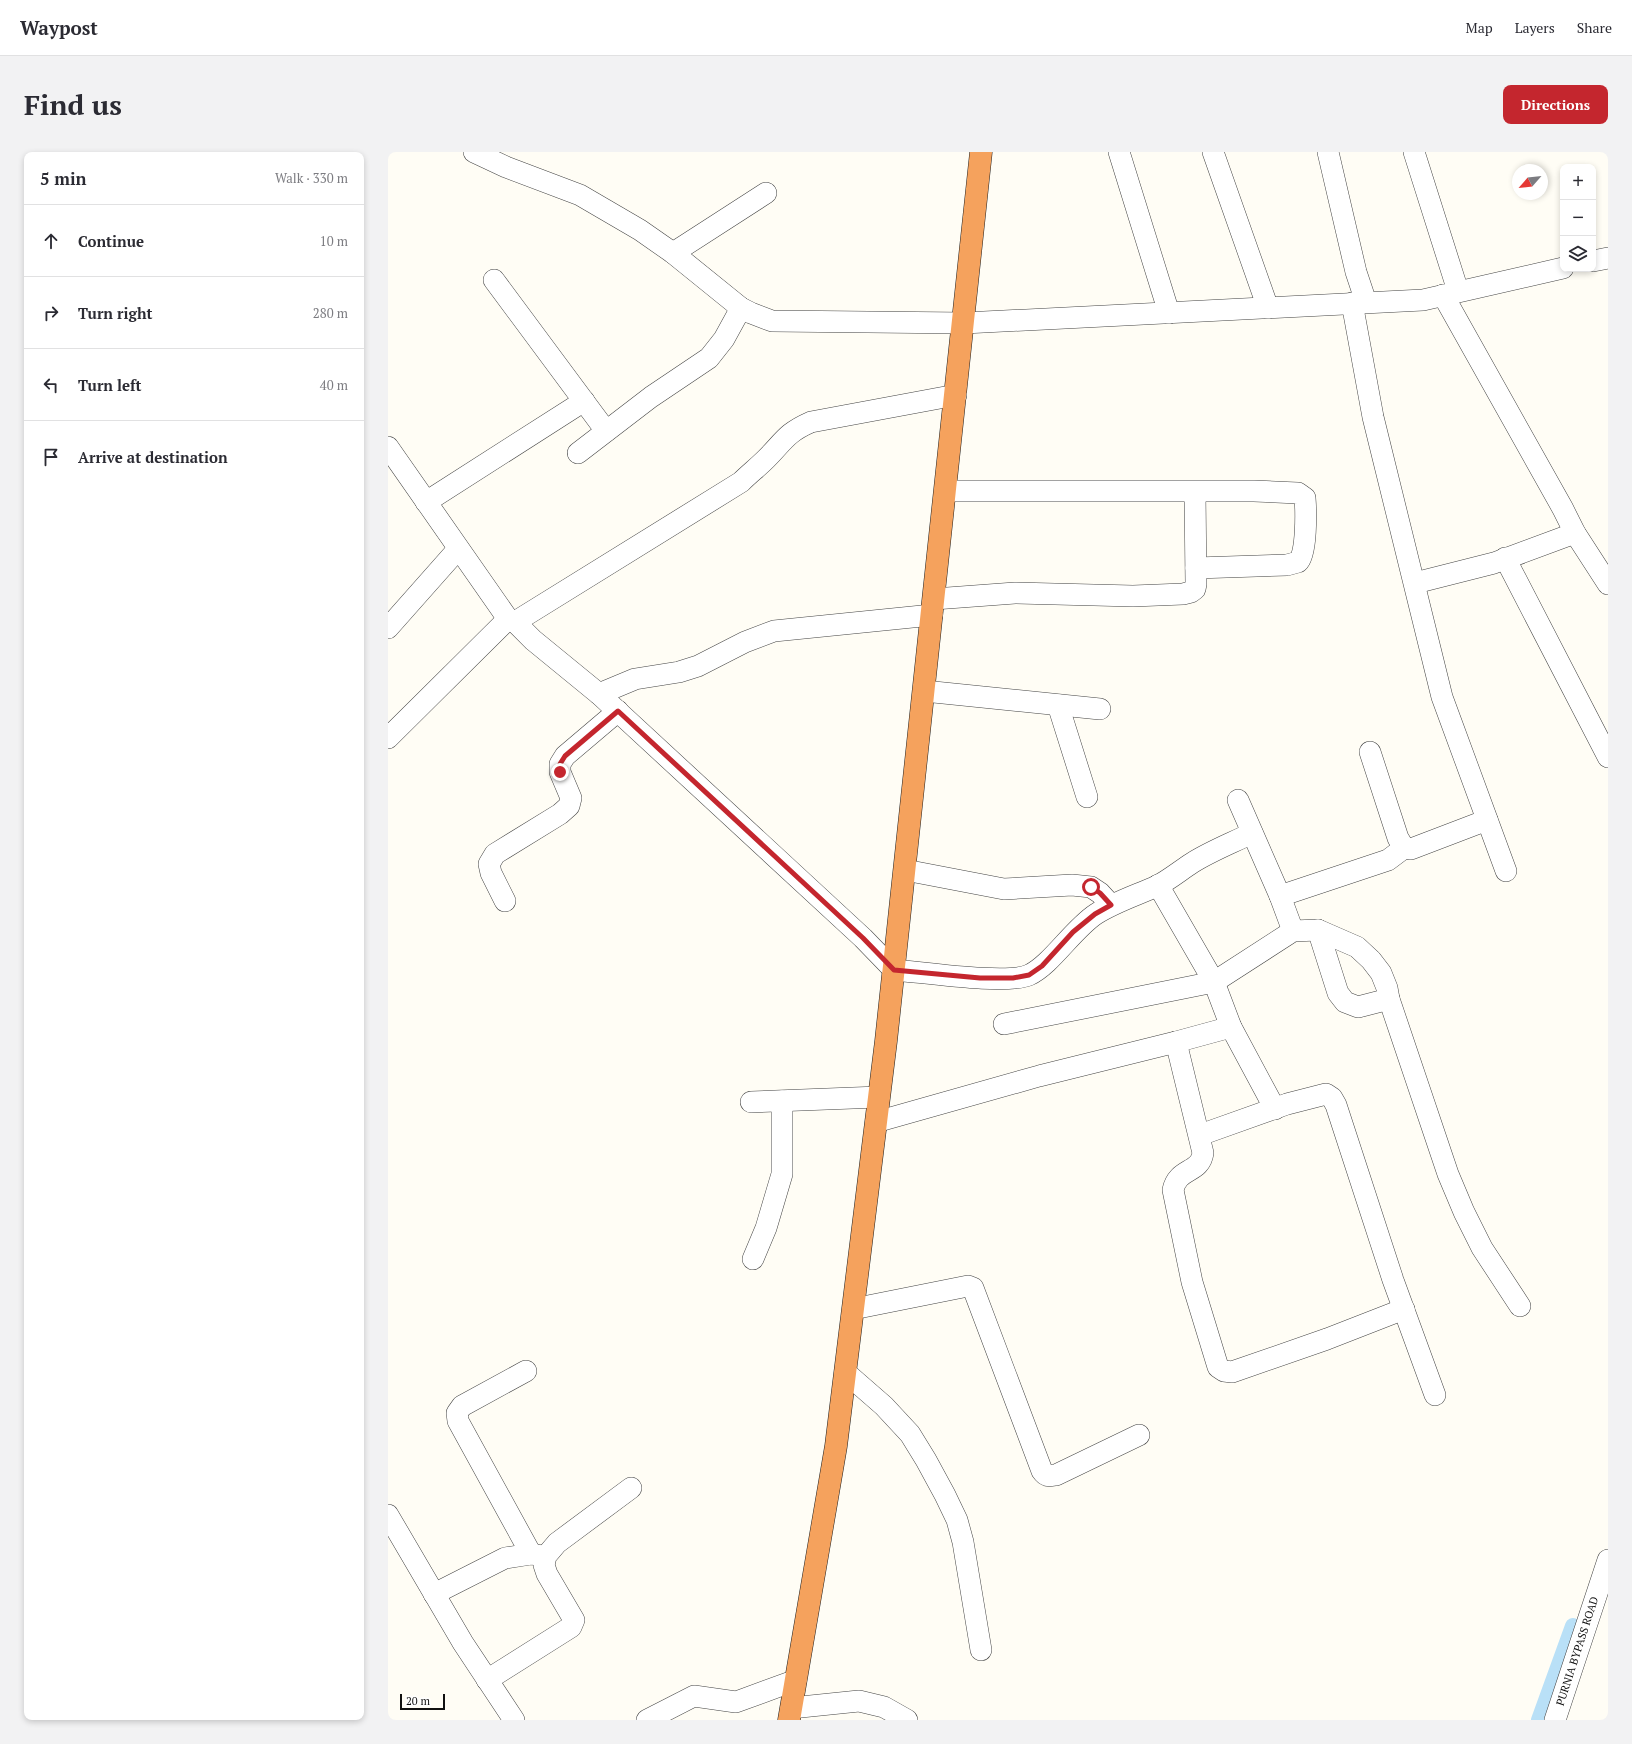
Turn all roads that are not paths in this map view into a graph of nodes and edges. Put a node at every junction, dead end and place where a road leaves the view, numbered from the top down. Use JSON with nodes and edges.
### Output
{"nodes":[{"id":1,"x":474,"y":152,"type":"edge"},
{"id":2,"x":981,"y":152,"type":"edge"},
{"id":3,"x":1119,"y":152,"type":"edge"},
{"id":4,"x":1213,"y":152,"type":"edge"},
{"id":5,"x":1328,"y":152,"type":"edge"},
{"id":6,"x":1414,"y":152,"type":"edge"},
{"id":7,"x":766,"y":193,"type":"dead end"},
{"id":8,"x":672,"y":253,"type":"junction"},
{"id":9,"x":1608,"y":258,"type":"edge"},
{"id":10,"x":1596,"y":260,"type":"edge"},
{"id":11,"x":1560,"y":269,"type":"edge"},
{"id":12,"x":494,"y":280,"type":"dead end"},
{"id":13,"x":1451,"y":293,"type":"junction"},
{"id":14,"x":1359,"y":303,"type":"junction"},
{"id":15,"x":740,"y":308,"type":"junction"},
{"id":16,"x":1268,"y":308,"type":"junction"},
{"id":17,"x":1169,"y":313,"type":"junction"},
{"id":18,"x":964,"y":323,"type":"junction"},
{"id":19,"x":956,"y":395,"type":"junction"},
{"id":20,"x":584,"y":401,"type":"junction"},
{"id":21,"x":606,"y":431,"type":"junction"},
{"id":22,"x":388,"y":447,"type":"edge"},
{"id":23,"x":578,"y":453,"type":"dead end"},
{"id":24,"x":946,"y":491,"type":"junction"},
{"id":25,"x":1194,"y":492,"type":"junction"},
{"id":26,"x":426,"y":502,"type":"junction"},
{"id":27,"x":1575,"y":533,"type":"junction"},
{"id":28,"x":458,"y":549,"type":"junction"},
{"id":29,"x":1505,"y":558,"type":"junction"},
{"id":30,"x":1196,"y":568,"type":"junction"},
{"id":31,"x":1415,"y":583,"type":"junction"},
{"id":32,"x":1608,"y":584,"type":"edge"},
{"id":33,"x":933,"y":607,"type":"junction"},
{"id":34,"x":512,"y":621,"type":"junction"},
{"id":35,"x":388,"y":628,"type":"edge"},
{"id":36,"x":924,"y":691,"type":"junction"},
{"id":37,"x":599,"y":694,"type":"junction"},
{"id":38,"x":1058,"y":705,"type":"junction"},
{"id":39,"x":1100,"y":709,"type":"dead end"},
{"id":40,"x":618,"y":711,"type":"junction"},
{"id":41,"x":388,"y":738,"type":"edge"},
{"id":42,"x":1370,"y":752,"type":"dead end"},
{"id":43,"x":1608,"y":757,"type":"edge"},
{"id":44,"x":1087,"y":797,"type":"dead end"},
{"id":45,"x":1238,"y":800,"type":"dead end"},
{"id":46,"x":1488,"y":820,"type":"junction"},
{"id":47,"x":1252,"y":833,"type":"junction"},
{"id":48,"x":1404,"y":848,"type":"junction"},
{"id":49,"x":904,"y":870,"type":"junction"},
{"id":50,"x":1506,"y":871,"type":"dead end"},
{"id":51,"x":1158,"y":885,"type":"junction"},
{"id":52,"x":1280,"y":896,"type":"junction"},
{"id":53,"x":505,"y":900,"type":"dead end"},
{"id":54,"x":1111,"y":905,"type":"junction"},
{"id":55,"x":1318,"y":930,"type":"junction"},
{"id":56,"x":1293,"y":931,"type":"junction"},
{"id":57,"x":894,"y":970,"type":"junction"},
{"id":58,"x":1214,"y":982,"type":"junction"},
{"id":59,"x":1389,"y":999,"type":"junction"},
{"id":60,"x":1004,"y":1024,"type":"dead end"},
{"id":61,"x":1231,"y":1027,"type":"junction"},
{"id":62,"x":1176,"y":1042,"type":"junction"},
{"id":63,"x":879,"y":1097,"type":"junction"},
{"id":64,"x":782,"y":1101,"type":"junction"},
{"id":65,"x":751,"y":1102,"type":"dead end"},
{"id":66,"x":1275,"y":1109,"type":"junction"},
{"id":67,"x":876,"y":1122,"type":"junction"},
{"id":68,"x":1200,"y":1135,"type":"junction"},
{"id":69,"x":753,"y":1259,"type":"dead end"},
{"id":70,"x":1520,"y":1306,"type":"dead end"},
{"id":71,"x":853,"y":1309,"type":"junction"},
{"id":72,"x":1404,"y":1309,"type":"junction"},
{"id":73,"x":526,"y":1371,"type":"dead end"},
{"id":74,"x":846,"y":1372,"type":"junction"},
{"id":75,"x":1435,"y":1395,"type":"dead end"},
{"id":76,"x":1138,"y":1435,"type":"dead end"},
{"id":77,"x":631,"y":1488,"type":"dead end"},
{"id":78,"x":388,"y":1515,"type":"edge"},
{"id":79,"x":539,"y":1555,"type":"junction"},
{"id":80,"x":1608,"y":1560,"type":"edge"},
{"id":81,"x":434,"y":1594,"type":"junction"},
{"id":82,"x":981,"y":1650,"type":"dead end"},
{"id":83,"x":487,"y":1680,"type":"junction"},
{"id":84,"x":796,"y":1680,"type":"junction"},
{"id":85,"x":790,"y":1714,"type":"edge"},
{"id":86,"x":514,"y":1720,"type":"edge"},
{"id":87,"x":647,"y":1720,"type":"edge"},
{"id":88,"x":907,"y":1720,"type":"edge"},
{"id":89,"x":1555,"y":1720,"type":"edge"}],
"edges":[{"from":1,"to":8,"type":"street"},
{"from":2,"to":18,"type":"highway"},
{"from":3,"to":17,"type":"street"},
{"from":4,"to":16,"type":"street"},
{"from":5,"to":14,"type":"street"},
{"from":6,"to":13,"type":"street"},
{"from":7,"to":8,"type":"street"},
{"from":8,"to":15,"type":"street"},
{"from":9,"to":10,"type":"street"},
{"from":11,"to":13,"type":"street"},
{"from":12,"to":20,"type":"street"},
{"from":13,"to":14,"type":"street"},
{"from":13,"to":27,"type":"street"},
{"from":14,"to":16,"type":"street"},
{"from":14,"to":31,"type":"street"},
{"from":15,"to":18,"type":"street"},
{"from":15,"to":21,"type":"street"},
{"from":16,"to":17,"type":"street"},
{"from":17,"to":18,"type":"street"},
{"from":18,"to":19,"type":"highway"},
{"from":19,"to":24,"type":"highway"},
{"from":19,"to":34,"type":"street"},
{"from":20,"to":21,"type":"street"},
{"from":20,"to":26,"type":"street"},
{"from":21,"to":23,"type":"street"},
{"from":22,"to":26,"type":"street"},
{"from":24,"to":25,"type":"street"},
{"from":24,"to":33,"type":"highway"},
{"from":25,"to":30,"type":"street"},
{"from":25,"to":30,"type":"street"},
{"from":26,"to":28,"type":"street"},
{"from":27,"to":29,"type":"street"},
{"from":27,"to":32,"type":"street"},
{"from":28,"to":34,"type":"street"},
{"from":28,"to":35,"type":"street"},
{"from":29,"to":31,"type":"street"},
{"from":29,"to":43,"type":"street"},
{"from":30,"to":33,"type":"street"},
{"from":31,"to":46,"type":"street"},
{"from":33,"to":36,"type":"highway"},
{"from":33,"to":37,"type":"street"},
{"from":34,"to":37,"type":"street"},
{"from":34,"to":41,"type":"street"},
{"from":36,"to":38,"type":"street"},
{"from":36,"to":49,"type":"highway"},
{"from":37,"to":40,"type":"street"},
{"from":38,"to":39,"type":"street"},
{"from":38,"to":44,"type":"street"},
{"from":40,"to":53,"type":"street"},
{"from":40,"to":57,"type":"street"},
{"from":42,"to":48,"type":"street"},
{"from":45,"to":47,"type":"street"},
{"from":46,"to":48,"type":"street"},
{"from":46,"to":50,"type":"street"},
{"from":47,"to":51,"type":"street"},
{"from":47,"to":52,"type":"street"},
{"from":48,"to":52,"type":"street"},
{"from":49,"to":54,"type":"street"},
{"from":49,"to":57,"type":"highway"},
{"from":51,"to":54,"type":"street"},
{"from":51,"to":58,"type":"street"},
{"from":52,"to":56,"type":"street"},
{"from":54,"to":57,"type":"street"},
{"from":55,"to":56,"type":"street"},
{"from":55,"to":59,"type":"street"},
{"from":55,"to":59,"type":"street"},
{"from":56,"to":58,"type":"street"},
{"from":57,"to":63,"type":"highway"},
{"from":58,"to":60,"type":"street"},
{"from":58,"to":61,"type":"street"},
{"from":59,"to":70,"type":"street"},
{"from":61,"to":62,"type":"street"},
{"from":61,"to":66,"type":"street"},
{"from":62,"to":67,"type":"street"},
{"from":62,"to":68,"type":"street"},
{"from":63,"to":64,"type":"street"},
{"from":63,"to":67,"type":"highway"},
{"from":64,"to":65,"type":"street"},
{"from":64,"to":69,"type":"street"},
{"from":66,"to":68,"type":"street"},
{"from":66,"to":72,"type":"street"},
{"from":67,"to":71,"type":"highway"},
{"from":68,"to":72,"type":"street"},
{"from":71,"to":74,"type":"highway"},
{"from":71,"to":76,"type":"street"},
{"from":72,"to":75,"type":"street"},
{"from":73,"to":79,"type":"street"},
{"from":74,"to":82,"type":"street"},
{"from":74,"to":84,"type":"highway"},
{"from":77,"to":79,"type":"street"},
{"from":78,"to":81,"type":"street"},
{"from":79,"to":81,"type":"street"},
{"from":79,"to":83,"type":"street"},
{"from":80,"to":89,"type":"street","name":"PURNIA BYPASS ROAD"},
{"from":81,"to":83,"type":"street"},
{"from":83,"to":86,"type":"street"},
{"from":84,"to":85,"type":"highway"},
{"from":84,"to":87,"type":"street"},
{"from":85,"to":88,"type":"street"}]}
